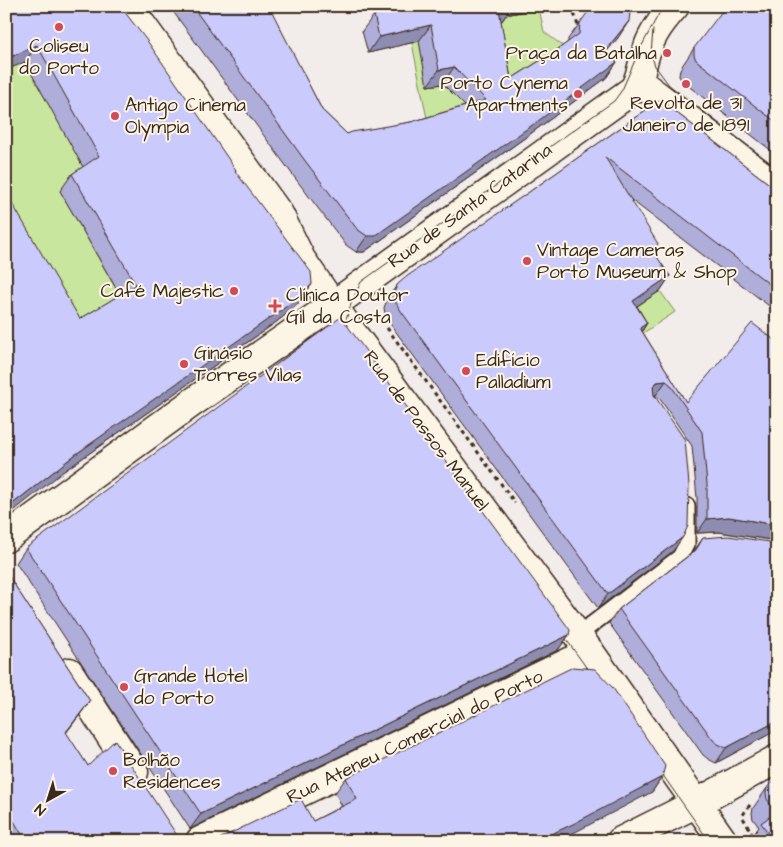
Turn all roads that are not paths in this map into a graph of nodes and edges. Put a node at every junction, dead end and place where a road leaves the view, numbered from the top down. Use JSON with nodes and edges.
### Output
{"nodes":[{"id":1,"x":675,"y":6,"type":"edge"},
{"id":2,"x":137,"y":9,"type":"edge"},
{"id":3,"x":638,"y":81,"type":"junction"},
{"id":4,"x":777,"y":187,"type":"edge"},
{"id":5,"x":333,"y":305,"type":"junction"},
{"id":6,"x":687,"y":489,"type":"edge"},
{"id":7,"x":6,"y":538,"type":"edge"},
{"id":8,"x":584,"y":644,"type":"junction"},
{"id":9,"x":55,"y":649,"type":"edge"},
{"id":10,"x":777,"y":759,"type":"edge"},
{"id":11,"x":146,"y":790,"type":"edge"},
{"id":12,"x":697,"y":803,"type":"junction"},
{"id":13,"x":244,"y":832,"type":"edge"},
{"id":14,"x":185,"y":839,"type":"edge"},
{"id":15,"x":620,"y":841,"type":"edge"},
{"id":16,"x":723,"y":841,"type":"edge"}],
"edges":[{"from":1,"to":3,"type":"street"},
{"from":2,"to":5,"type":"street","name":"Rua de Passos Manuel"},
{"from":3,"to":4,"type":"street"},
{"from":3,"to":5,"type":"street","name":"Rua de Santa Catarina"},
{"from":5,"to":7,"type":"street","name":"Rua de Santa Catarina"},
{"from":5,"to":8,"type":"street","name":"Rua de Passos Manuel"},
{"from":6,"to":8,"type":"lane"},
{"from":8,"to":12,"type":"street","name":"Rua de Passos Manuel"},
{"from":8,"to":13,"type":"street","name":"Rua Ateneu Comercial do Porto"},
{"from":9,"to":11,"type":"street"},
{"from":10,"to":12,"type":"street"},
{"from":12,"to":15,"type":"street"},
{"from":12,"to":16,"type":"street","name":"Rua de Passos Manuel"},
{"from":13,"to":14,"type":"street","name":"Rua Ateneu Comercial do Porto"}]}
